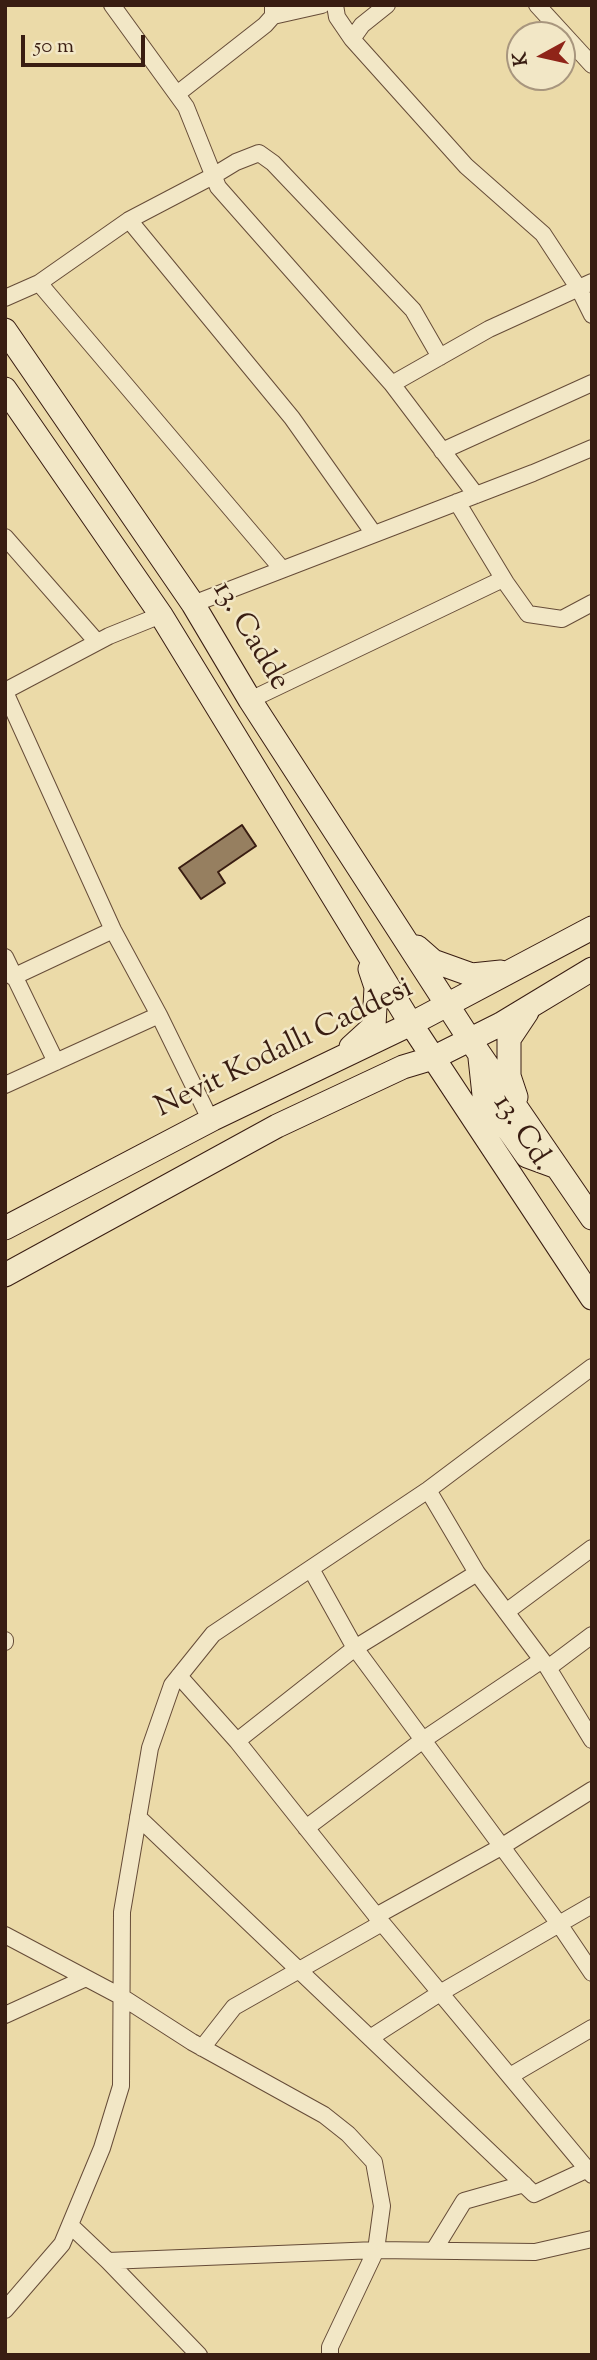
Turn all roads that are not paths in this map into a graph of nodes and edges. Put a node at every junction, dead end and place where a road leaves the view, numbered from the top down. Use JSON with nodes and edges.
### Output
{"nodes":[{"id":1,"x":112,"y":5,"type":"edge"},
{"id":2,"x":322,"y":5,"type":"edge"},
{"id":3,"x":335,"y":5,"type":"edge"},
{"id":4,"x":387,"y":5,"type":"edge"},
{"id":5,"x":537,"y":5,"type":"edge"},
{"id":6,"x":273,"y":10,"type":"edge"},
{"id":7,"x":352,"y":39,"type":"junction"},
{"id":8,"x":586,"y":47,"type":"edge"},
{"id":9,"x":592,"y":65,"type":"edge"},
{"id":10,"x":177,"y":94,"type":"junction"},
{"id":11,"x":214,"y":176,"type":"junction"},
{"id":12,"x":129,"y":220,"type":"junction"},
{"id":13,"x":39,"y":284,"type":"junction"},
{"id":14,"x":585,"y":286,"type":"edge"},
{"id":15,"x":5,"y":298,"type":"edge"},
{"id":16,"x":592,"y":315,"type":"edge"},
{"id":17,"x":5,"y":330,"type":"edge"},
{"id":18,"x":440,"y":357,"type":"junction"},
{"id":19,"x":592,"y":383,"type":"edge"},
{"id":20,"x":392,"y":384,"type":"junction"},
{"id":21,"x":5,"y":389,"type":"edge"},
{"id":22,"x":592,"y":448,"type":"edge"},
{"id":23,"x":442,"y":451,"type":"junction"},
{"id":24,"x":476,"y":495,"type":"junction"},
{"id":25,"x":457,"y":502,"type":"junction"},
{"id":26,"x":374,"y":534,"type":"junction"},
{"id":27,"x":5,"y":537,"type":"edge"},
{"id":28,"x":282,"y":569,"type":"junction"},
{"id":29,"x":503,"y":579,"type":"junction"},
{"id":30,"x":592,"y":603,"type":"edge"},
{"id":31,"x":192,"y":604,"type":"junction"},
{"id":32,"x":161,"y":615,"type":"junction"},
{"id":33,"x":97,"y":642,"type":"junction"},
{"id":34,"x":5,"y":691,"type":"edge"},
{"id":35,"x":250,"y":700,"type":"junction"},
{"id":36,"x":335,"y":901,"type":"junction"},
{"id":37,"x":113,"y":930,"type":"junction"},
{"id":38,"x":400,"y":931,"type":"junction"},
{"id":39,"x":584,"y":933,"type":"edge"},
{"id":40,"x":362,"y":947,"type":"junction"},
{"id":41,"x":5,"y":957,"type":"edge"},
{"id":42,"x":514,"y":970,"type":"junction"},
{"id":43,"x":592,"y":970,"type":"edge"},
{"id":44,"x":13,"y":976,"type":"junction"},
{"id":45,"x":432,"y":981,"type":"joint"},
{"id":46,"x":474,"y":991,"type":"junction"},
{"id":47,"x":398,"y":1004,"type":"junction"},
{"id":48,"x":448,"y":1004,"type":"junction"},
{"id":49,"x":531,"y":1006,"type":"junction"},
{"id":50,"x":159,"y":1015,"type":"junction"},
{"id":51,"x":411,"y":1024,"type":"junction"},
{"id":52,"x":475,"y":1048,"type":"junction"},
{"id":53,"x":433,"y":1058,"type":"junction"},
{"id":54,"x":55,"y":1062,"type":"junction"},
{"id":55,"x":334,"y":1062,"type":"junction"},
{"id":56,"x":5,"y":1085,"type":"edge"},
{"id":57,"x":213,"y":1119,"type":"junction"},
{"id":58,"x":524,"y":1120,"type":"junction"},
{"id":59,"x":557,"y":1167,"type":"junction"},
{"id":60,"x":592,"y":1218,"type":"edge"},
{"id":61,"x":5,"y":1228,"type":"edge"},
{"id":62,"x":5,"y":1275,"type":"edge"},
{"id":63,"x":592,"y":1298,"type":"edge"},
{"id":64,"x":592,"y":1367,"type":"edge"},
{"id":65,"x":428,"y":1490,"type":"junction"},
{"id":66,"x":592,"y":1548,"type":"edge"},
{"id":67,"x":311,"y":1569,"type":"junction"},
{"id":68,"x":477,"y":1573,"type":"junction"},
{"id":69,"x":506,"y":1612,"type":"junction"},
{"id":70,"x":592,"y":1635,"type":"edge"},
{"id":71,"x":355,"y":1648,"type":"junction"},
{"id":72,"x":545,"y":1664,"type":"junction"},
{"id":73,"x":179,"y":1676,"type":"junction"},
{"id":74,"x":423,"y":1740,"type":"junction"},
{"id":75,"x":592,"y":1740,"type":"edge"},
{"id":76,"x":237,"y":1741,"type":"junction"},
{"id":77,"x":592,"y":1790,"type":"edge"},
{"id":78,"x":138,"y":1818,"type":"junction"},
{"id":79,"x":306,"y":1828,"type":"junction"},
{"id":80,"x":501,"y":1847,"type":"junction"},
{"id":81,"x":592,"y":1905,"type":"edge"},
{"id":82,"x":379,"y":1920,"type":"junction"},
{"id":83,"x":559,"y":1924,"type":"junction"},
{"id":84,"x":5,"y":1935,"type":"edge"},
{"id":85,"x":299,"y":1970,"type":"junction"},
{"id":86,"x":592,"y":1973,"type":"edge"},
{"id":87,"x":86,"y":1978,"type":"junction"},
{"id":88,"x":440,"y":1993,"type":"junction"},
{"id":89,"x":122,"y":1997,"type":"junction"},
{"id":90,"x":5,"y":2015,"type":"edge"},
{"id":91,"x":592,"y":2028,"type":"edge"},
{"id":92,"x":370,"y":2038,"type":"junction"},
{"id":93,"x":202,"y":2048,"type":"junction"},
{"id":94,"x":510,"y":2076,"type":"junction"},
{"id":95,"x":588,"y":2164,"type":"edge"},
{"id":96,"x":524,"y":2185,"type":"junction"},
{"id":97,"x":70,"y":2225,"type":"junction"},
{"id":98,"x":592,"y":2239,"type":"edge"},
{"id":99,"x":376,"y":2250,"type":"junction"},
{"id":100,"x":434,"y":2250,"type":"junction"},
{"id":101,"x":108,"y":2261,"type":"junction"},
{"id":102,"x":5,"y":2310,"type":"edge"},
{"id":103,"x":199,"y":2355,"type":"edge"},
{"id":104,"x":330,"y":2355,"type":"edge"}],
"edges":[{"from":1,"to":10,"type":"street"},
{"from":2,"to":6,"type":"street"},
{"from":3,"to":7,"type":"street"},
{"from":4,"to":7,"type":"street"},
{"from":5,"to":8,"type":"street"},
{"from":6,"to":10,"type":"street"},
{"from":7,"to":14,"type":"street"},
{"from":8,"to":9,"type":"street"},
{"from":10,"to":11,"type":"street"},
{"from":11,"to":12,"type":"street"},
{"from":11,"to":18,"type":"street"},
{"from":11,"to":20,"type":"street"},
{"from":12,"to":13,"type":"street"},
{"from":12,"to":26,"type":"street"},
{"from":13,"to":15,"type":"street"},
{"from":13,"to":28,"type":"street"},
{"from":14,"to":16,"type":"street"},
{"from":14,"to":18,"type":"street"},
{"from":17,"to":31,"type":"main road","name":"13. Cadde"},
{"from":18,"to":20,"type":"street"},
{"from":19,"to":23,"type":"street"},
{"from":20,"to":23,"type":"street"},
{"from":21,"to":32,"type":"main road"},
{"from":22,"to":24,"type":"street"},
{"from":23,"to":24,"type":"street"},
{"from":24,"to":25,"type":"street"},
{"from":25,"to":26,"type":"street"},
{"from":25,"to":29,"type":"street"},
{"from":26,"to":28,"type":"street"},
{"from":27,"to":33,"type":"street"},
{"from":28,"to":31,"type":"street"},
{"from":29,"to":30,"type":"street"},
{"from":29,"to":35,"type":"street"},
{"from":31,"to":35,"type":"main road","name":"13. Cadde"},
{"from":32,"to":33,"type":"street"},
{"from":32,"to":36,"type":"main road"},
{"from":33,"to":34,"type":"street"},
{"from":34,"to":37,"type":"street"},
{"from":35,"to":38,"type":"main road","name":"13. Cadde"},
{"from":36,"to":40,"type":"main road"},
{"from":36,"to":47,"type":"main road"},
{"from":37,"to":44,"type":"street"},
{"from":37,"to":50,"type":"street"},
{"from":38,"to":42,"type":"main road"},
{"from":38,"to":45,"type":"main road","name":"13. Cadde"},
{"from":39,"to":42,"type":"main road","name":"Nevit Kodallı Caddesi"},
{"from":39,"to":46,"type":"main road"},
{"from":40,"to":47,"type":"main road"},
{"from":40,"to":55,"type":"main road"},
{"from":41,"to":44,"type":"street"},
{"from":42,"to":46,"type":"main road","name":"Nevit Kodallı Caddesi"},
{"from":43,"to":49,"type":"main road"},
{"from":44,"to":54,"type":"street"},
{"from":45,"to":48,"type":"main road","name":"13. Cd."},
{"from":46,"to":48,"type":"main road","name":"Nevit Kodallı Caddesi"},
{"from":47,"to":51,"type":"main road","name":"13. Cd."},
{"from":48,"to":51,"type":"main road","name":"Nevit Kodallı Caddesi"},
{"from":48,"to":52,"type":"main road","name":"13. Cd."},
{"from":49,"to":52,"type":"main road"},
{"from":49,"to":58,"type":"main road"},
{"from":50,"to":54,"type":"street"},
{"from":50,"to":57,"type":"street"},
{"from":51,"to":53,"type":"main road","name":"13. Cd."},
{"from":51,"to":55,"type":"main road","name":"Nevit Kodallı Caddesi"},
{"from":52,"to":53,"type":"main road"},
{"from":52,"to":58,"type":"main road","name":"13. Cd."},
{"from":52,"to":59,"type":"main road"},
{"from":53,"to":62,"type":"main road"},
{"from":53,"to":63,"type":"main road","name":"13. Cd."},
{"from":54,"to":56,"type":"street"},
{"from":55,"to":57,"type":"main road","name":"Nevit Kodallı Caddesi"},
{"from":57,"to":61,"type":"main road","name":"Nevit Kodallı Caddesi"},
{"from":58,"to":59,"type":"main road","name":"13. Cd."},
{"from":59,"to":60,"type":"main road","name":"13. Cd."},
{"from":64,"to":65,"type":"street"},
{"from":65,"to":67,"type":"street"},
{"from":65,"to":68,"type":"street"},
{"from":66,"to":69,"type":"street"},
{"from":67,"to":71,"type":"street"},
{"from":67,"to":73,"type":"street"},
{"from":68,"to":69,"type":"street"},
{"from":68,"to":71,"type":"street"},
{"from":69,"to":72,"type":"street"},
{"from":70,"to":72,"type":"street"},
{"from":71,"to":74,"type":"street"},
{"from":71,"to":76,"type":"street"},
{"from":72,"to":74,"type":"street"},
{"from":72,"to":75,"type":"street"},
{"from":73,"to":76,"type":"street"},
{"from":73,"to":78,"type":"street"},
{"from":74,"to":79,"type":"street"},
{"from":74,"to":80,"type":"street"},
{"from":76,"to":79,"type":"street"},
{"from":77,"to":80,"type":"street"},
{"from":78,"to":85,"type":"street"},
{"from":78,"to":89,"type":"street"},
{"from":79,"to":82,"type":"street"},
{"from":80,"to":82,"type":"street"},
{"from":80,"to":83,"type":"street"},
{"from":81,"to":83,"type":"street"},
{"from":82,"to":85,"type":"street"},
{"from":82,"to":88,"type":"street"},
{"from":83,"to":86,"type":"street"},
{"from":83,"to":88,"type":"street"},
{"from":84,"to":87,"type":"street"},
{"from":85,"to":92,"type":"street"},
{"from":85,"to":93,"type":"street"},
{"from":87,"to":89,"type":"street"},
{"from":87,"to":90,"type":"street"},
{"from":88,"to":92,"type":"street"},
{"from":88,"to":94,"type":"street"},
{"from":89,"to":93,"type":"street"},
{"from":89,"to":97,"type":"street"},
{"from":91,"to":94,"type":"street"},
{"from":92,"to":96,"type":"street"},
{"from":93,"to":99,"type":"street"},
{"from":94,"to":95,"type":"street"},
{"from":95,"to":96,"type":"street"},
{"from":96,"to":100,"type":"street"},
{"from":97,"to":101,"type":"street"},
{"from":97,"to":102,"type":"street"},
{"from":98,"to":100,"type":"street"},
{"from":99,"to":100,"type":"street"},
{"from":99,"to":101,"type":"street"},
{"from":99,"to":104,"type":"street"},
{"from":101,"to":103,"type":"street"}]}
